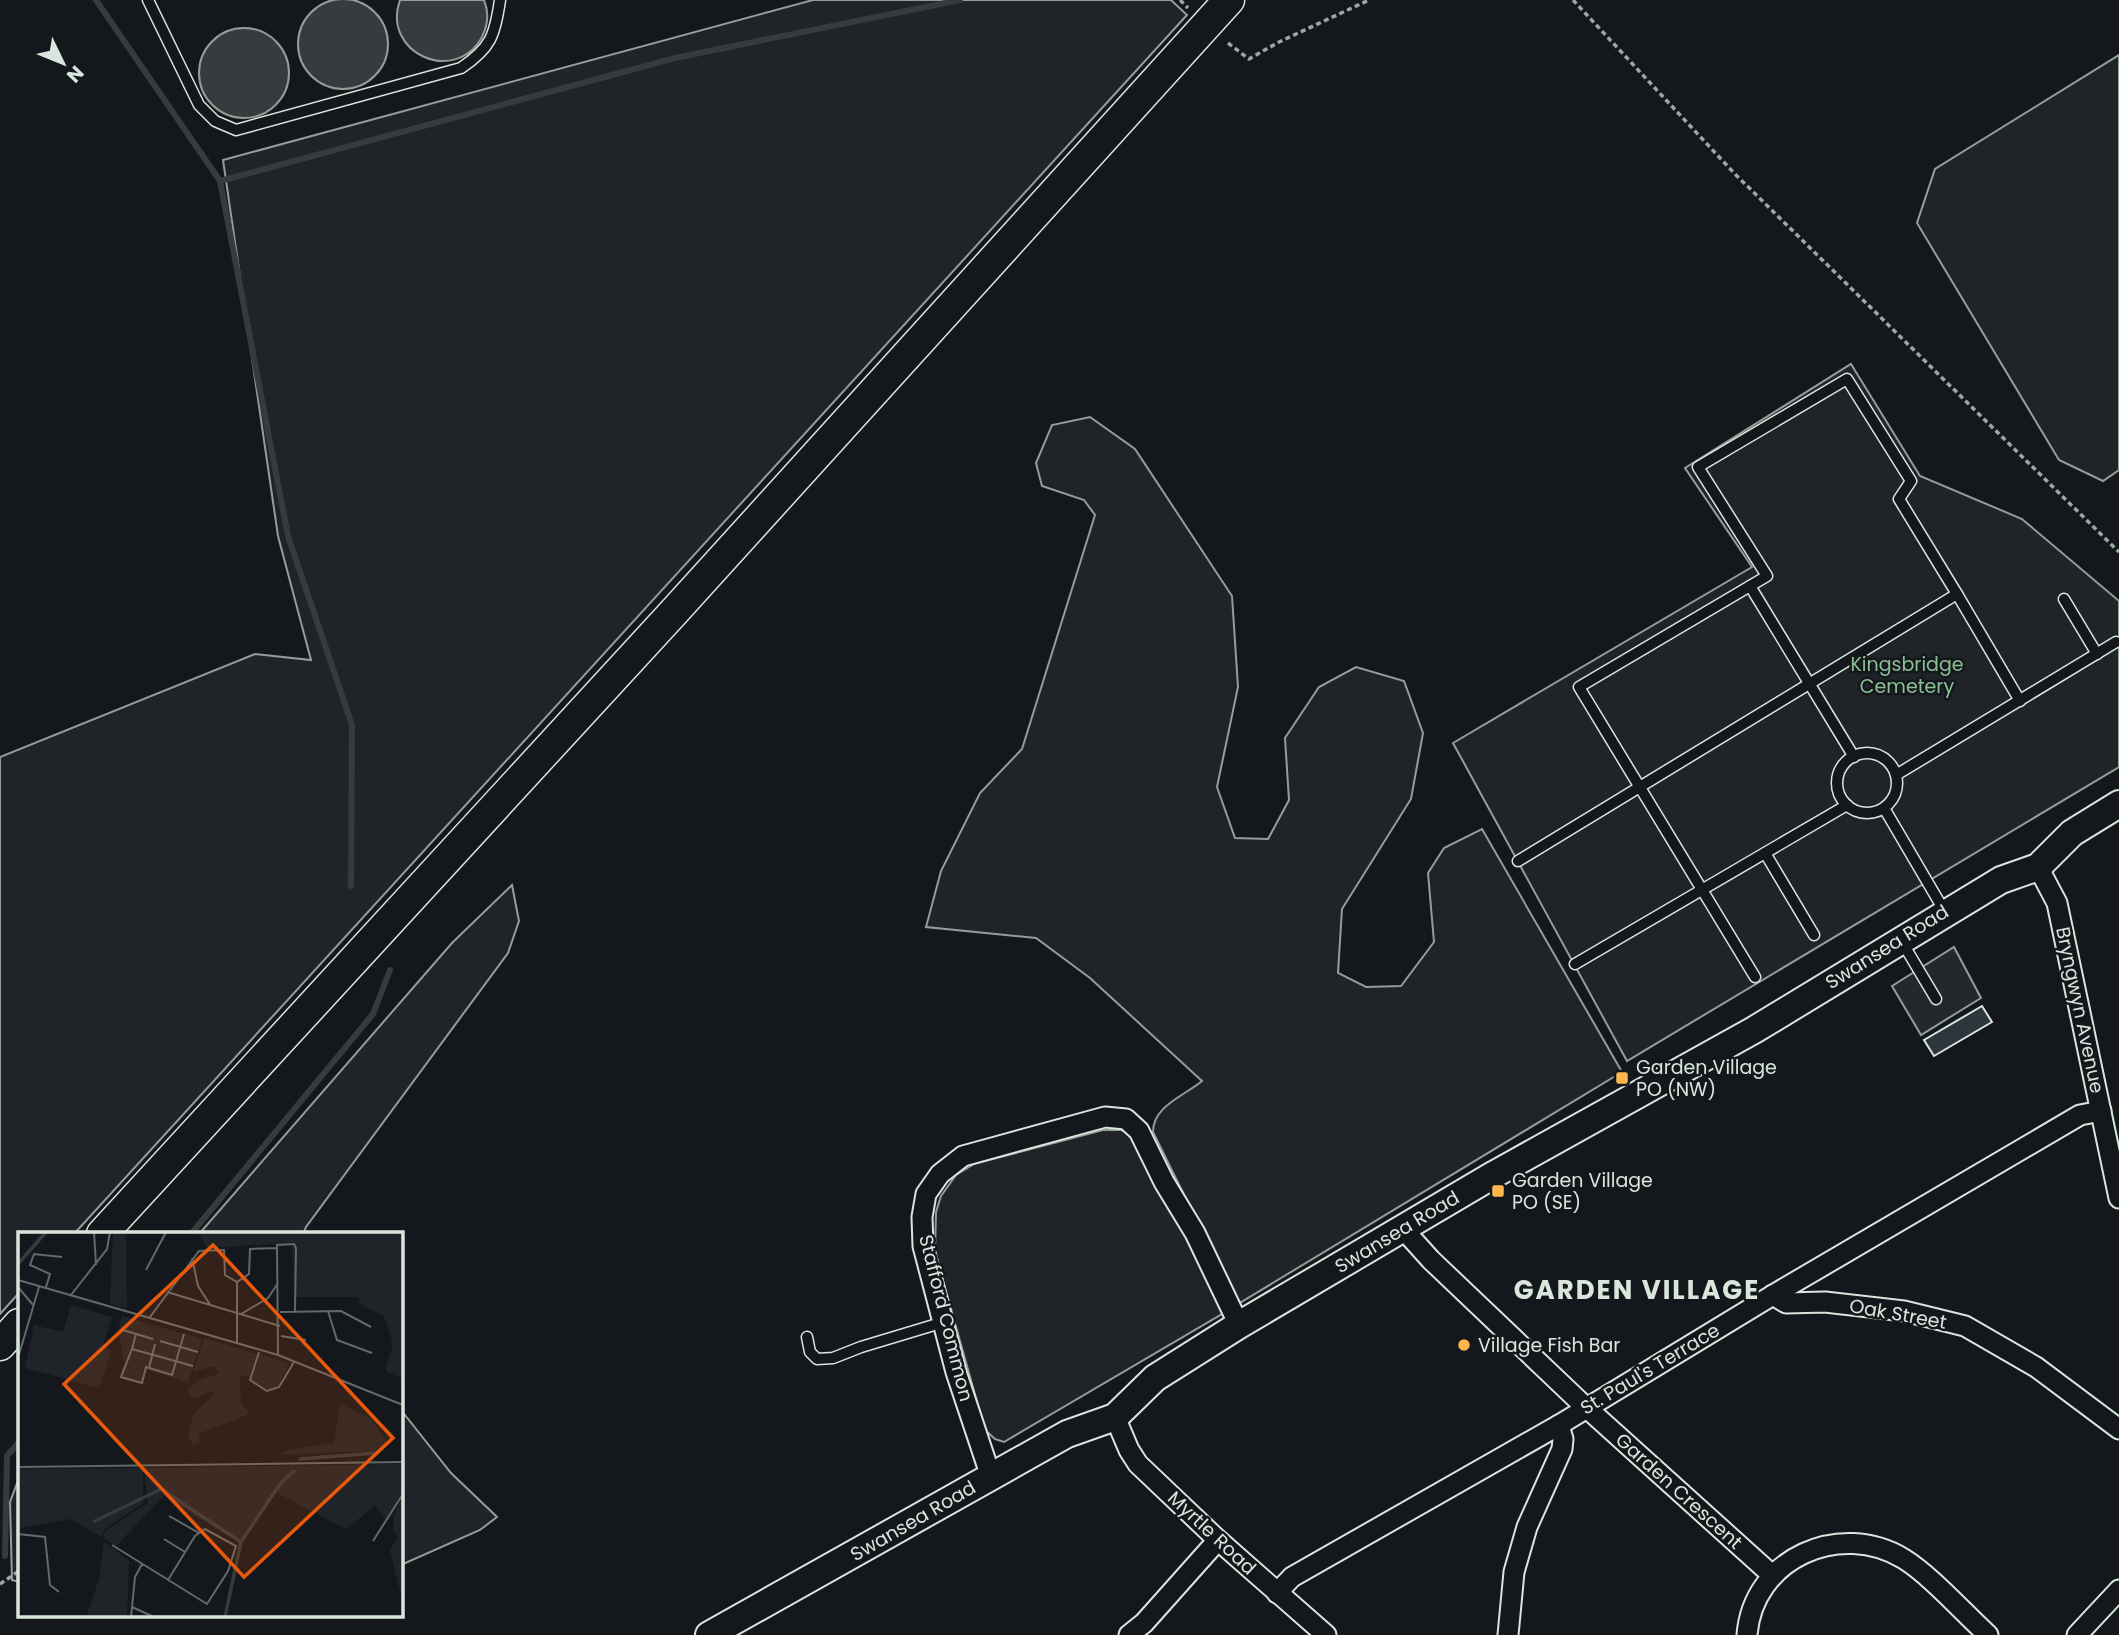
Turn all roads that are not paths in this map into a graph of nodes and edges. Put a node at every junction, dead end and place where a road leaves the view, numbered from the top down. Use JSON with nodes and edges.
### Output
{"nodes":[{"id":1,"x":148,"y":0,"type":"edge"},
{"id":2,"x":500,"y":0,"type":"edge"},
{"id":3,"x":1228,"y":0,"type":"edge"},
{"id":4,"x":1750,"y":586,"type":"junction"},
{"id":5,"x":1957,"y":594,"type":"junction"},
{"id":6,"x":2064,"y":599,"type":"dead end"},
{"id":7,"x":2116,"y":642,"type":"dead end"},
{"id":8,"x":2097,"y":654,"type":"junction"},
{"id":9,"x":1810,"y":684,"type":"junction"},
{"id":10,"x":2020,"y":701,"type":"junction"},
{"id":11,"x":1854,"y":757,"type":"junction"},
{"id":12,"x":1896,"y":775,"type":"junction"},
{"id":13,"x":1640,"y":789,"type":"junction"},
{"id":14,"x":2119,"y":804,"type":"edge"},
{"id":15,"x":1847,"y":805,"type":"junction"},
{"id":16,"x":1884,"y":808,"type":"junction"},
{"id":17,"x":1765,"y":853,"type":"junction"},
{"id":18,"x":1518,"y":861,"type":"dead end"},
{"id":19,"x":2039,"y":867,"type":"junction"},
{"id":20,"x":1702,"y":890,"type":"junction"},
{"id":21,"x":1945,"y":912,"type":"junction"},
{"id":22,"x":1814,"y":935,"type":"dead end"},
{"id":23,"x":1900,"y":939,"type":"junction"},
{"id":24,"x":1575,"y":964,"type":"dead end"},
{"id":25,"x":1755,"y":977,"type":"dead end"},
{"id":26,"x":1936,"y":999,"type":"dead end"},
{"id":27,"x":2101,"y":1111,"type":"junction"},
{"id":28,"x":2119,"y":1198,"type":"edge"},
{"id":29,"x":1404,"y":1230,"type":"junction"},
{"id":30,"x":104,"y":1232,"type":"edge"},
{"id":31,"x":1773,"y":1295,"type":"junction"},
{"id":32,"x":944,"y":1322,"type":"junction"},
{"id":33,"x":18,"y":1325,"type":"edge"},
{"id":34,"x":1239,"y":1325,"type":"junction"},
{"id":35,"x":807,"y":1337,"type":"dead end"},
{"id":36,"x":0,"y":1345,"type":"edge"},
{"id":37,"x":1586,"y":1407,"type":"junction"},
{"id":38,"x":1115,"y":1417,"type":"junction"},
{"id":39,"x":1559,"y":1425,"type":"junction"},
{"id":40,"x":2119,"y":1429,"type":"edge"},
{"id":41,"x":991,"y":1477,"type":"junction"},
{"id":42,"x":1218,"y":1540,"type":"junction"},
{"id":43,"x":1772,"y":1575,"type":"junction"},
{"id":44,"x":2119,"y":1590,"type":"edge"},
{"id":45,"x":1277,"y":1593,"type":"junction"},
{"id":46,"x":709,"y":1635,"type":"edge"},
{"id":47,"x":1129,"y":1635,"type":"edge"},
{"id":48,"x":1326,"y":1635,"type":"edge"},
{"id":49,"x":1508,"y":1635,"type":"edge"},
{"id":50,"x":1747,"y":1635,"type":"edge"},
{"id":51,"x":1988,"y":1635,"type":"edge"},
{"id":52,"x":2077,"y":1635,"type":"edge"}],
"edges":[{"from":1,"to":2,"type":"lane"},
{"from":3,"to":30,"type":"main road"},
{"from":4,"to":5,"type":"lane"},
{"from":4,"to":9,"type":"lane"},
{"from":4,"to":13,"type":"lane"},
{"from":5,"to":9,"type":"lane"},
{"from":5,"to":10,"type":"lane"},
{"from":6,"to":8,"type":"lane"},
{"from":7,"to":8,"type":"lane"},
{"from":8,"to":10,"type":"lane"},
{"from":9,"to":11,"type":"lane"},
{"from":9,"to":13,"type":"lane"},
{"from":10,"to":12,"type":"lane"},
{"from":11,"to":12,"type":"lane"},
{"from":11,"to":15,"type":"lane"},
{"from":12,"to":16,"type":"lane"},
{"from":13,"to":18,"type":"lane"},
{"from":13,"to":20,"type":"lane"},
{"from":14,"to":19,"type":"main road","name":"Swansea Road"},
{"from":15,"to":16,"type":"lane"},
{"from":15,"to":17,"type":"lane"},
{"from":16,"to":21,"type":"lane"},
{"from":17,"to":20,"type":"lane"},
{"from":17,"to":22,"type":"lane"},
{"from":19,"to":21,"type":"main road","name":"Swansea Road"},
{"from":19,"to":27,"type":"street","name":"Bryngwyn Avenue"},
{"from":20,"to":24,"type":"lane"},
{"from":20,"to":25,"type":"lane"},
{"from":21,"to":23,"type":"main road","name":"Swansea Road"},
{"from":23,"to":26,"type":"lane"},
{"from":23,"to":29,"type":"main road","name":"Swansea Road"},
{"from":27,"to":28,"type":"street","name":"Bryngwyn Avenue"},
{"from":27,"to":31,"type":"street","name":"St. Paul's Terrace"},
{"from":29,"to":34,"type":"main road","name":"Swansea Road"},
{"from":29,"to":37,"type":"street","name":"Garden Crescent"},
{"from":31,"to":37,"type":"street","name":"St. Paul's Terrace"},
{"from":31,"to":40,"type":"street","name":"Oak Street"},
{"from":32,"to":34,"type":"street","name":"Stafford Common"},
{"from":32,"to":35,"type":"lane"},
{"from":32,"to":41,"type":"street","name":"Stafford Common"},
{"from":33,"to":36,"type":"main road"},
{"from":34,"to":38,"type":"main road","name":"Swansea Road"},
{"from":37,"to":39,"type":"street","name":"St. Paul's Terrace"},
{"from":37,"to":43,"type":"street","name":"Garden Crescent"},
{"from":38,"to":41,"type":"main road","name":"Swansea Road"},
{"from":38,"to":42,"type":"street","name":"Myrtle Road"},
{"from":39,"to":45,"type":"street","name":"St. Paul's Terrace"},
{"from":39,"to":49,"type":"street"},
{"from":41,"to":46,"type":"main road","name":"Swansea Road"},
{"from":42,"to":45,"type":"street","name":"Myrtle Road"},
{"from":42,"to":47,"type":"street"},
{"from":43,"to":50,"type":"street"},
{"from":43,"to":51,"type":"street"},
{"from":44,"to":52,"type":"street"},
{"from":45,"to":48,"type":"street","name":"Myrtle Road"}]}
